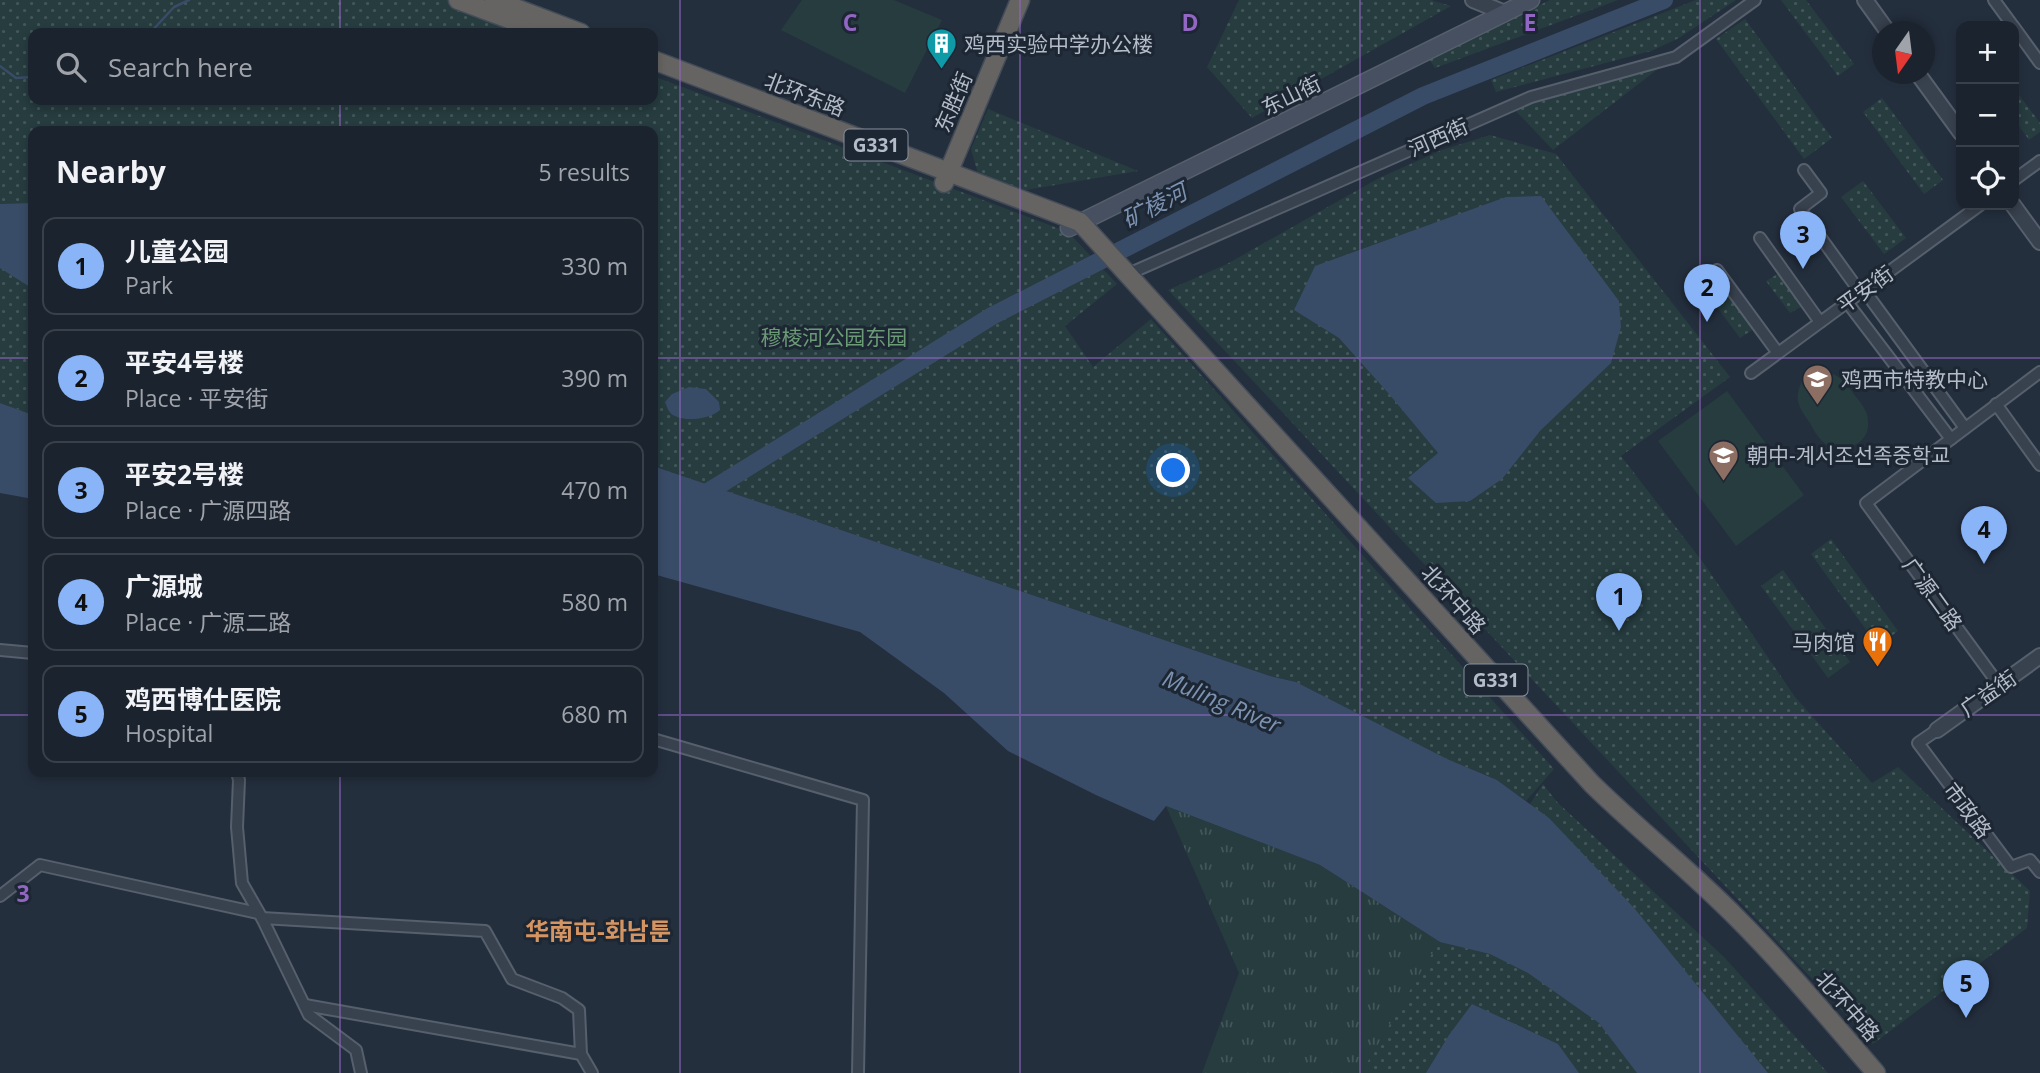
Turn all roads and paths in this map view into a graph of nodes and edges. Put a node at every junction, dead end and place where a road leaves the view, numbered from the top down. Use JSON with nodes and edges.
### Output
{"nodes":[{"id":1,"x":458,"y":0,"type":"edge"},
{"id":2,"x":494,"y":0,"type":"edge"},
{"id":3,"x":1020,"y":0,"type":"edge"},
{"id":4,"x":1473,"y":0,"type":"edge"},
{"id":5,"x":1531,"y":0,"type":"edge"},
{"id":6,"x":1755,"y":0,"type":"edge"},
{"id":7,"x":1865,"y":0,"type":"edge"},
{"id":8,"x":1994,"y":0,"type":"edge"},
{"id":9,"x":1506,"y":13,"type":"junction"},
{"id":10,"x":1880,"y":21,"type":"edge"},
{"id":11,"x":2010,"y":21,"type":"edge"},
{"id":12,"x":533,"y":28,"type":"edge"},
{"id":13,"x":569,"y":28,"type":"edge"},
{"id":14,"x":2019,"y":34,"type":"edge"},
{"id":15,"x":658,"y":62,"type":"edge"},
{"id":16,"x":2040,"y":63,"type":"edge"},
{"id":17,"x":658,"y":75,"type":"edge"},
{"id":18,"x":1925,"y":84,"type":"edge"},
{"id":19,"x":1956,"y":126,"type":"edge"},
{"id":20,"x":2040,"y":161,"type":"edge"},
{"id":21,"x":1804,"y":170,"type":"dead end"},
{"id":22,"x":2019,"y":176,"type":"edge"},
{"id":23,"x":946,"y":178,"type":"junction"},
{"id":24,"x":1973,"y":210,"type":"edge"},
{"id":25,"x":2017,"y":210,"type":"edge"},
{"id":26,"x":1075,"y":225,"type":"junction"},
{"id":27,"x":1089,"y":238,"type":"joint"},
{"id":28,"x":1760,"y":238,"type":"dead end"},
{"id":29,"x":2040,"y":242,"type":"edge"},
{"id":30,"x":1717,"y":270,"type":"dead end"},
{"id":31,"x":1124,"y":276,"type":"junction"},
{"id":32,"x":1862,"y":291,"type":"junction"},
{"id":33,"x":1847,"y":302,"type":"junction"},
{"id":34,"x":1820,"y":322,"type":"junction"},
{"id":35,"x":1778,"y":353,"type":"junction"},
{"id":36,"x":2040,"y":372,"type":"edge"},
{"id":37,"x":1751,"y":373,"type":"dead end"},
{"id":38,"x":1996,"y":404,"type":"junction"},
{"id":39,"x":1965,"y":428,"type":"junction"},
{"id":40,"x":1951,"y":439,"type":"junction"},
{"id":41,"x":2040,"y":465,"type":"edge"},
{"id":42,"x":0,"y":650,"type":"edge"},
{"id":43,"x":28,"y":653,"type":"edge"},
{"id":44,"x":2040,"y":656,"type":"edge"},
{"id":45,"x":1999,"y":685,"type":"junction"},
{"id":46,"x":1937,"y":730,"type":"joint"},
{"id":47,"x":658,"y":740,"type":"edge"},
{"id":48,"x":238,"y":777,"type":"edge"},
{"id":49,"x":2040,"y":872,"type":"edge"},
{"id":50,"x":0,"y":897,"type":"edge"},
{"id":51,"x":260,"y":916,"type":"junction"},
{"id":52,"x":305,"y":1005,"type":"junction"},
{"id":53,"x":581,"y":1054,"type":"junction"},
{"id":54,"x":361,"y":1073,"type":"edge"},
{"id":55,"x":592,"y":1073,"type":"edge"},
{"id":56,"x":858,"y":1073,"type":"edge"},
{"id":57,"x":1864,"y":1073,"type":"edge"},
{"id":58,"x":1876,"y":1073,"type":"edge"}],
"edges":[{"from":1,"to":12,"type":"highway"},
{"from":2,"to":13,"type":"highway"},
{"from":3,"to":23,"type":"highway","name":"东胜街"},
{"from":4,"to":9,"type":"street"},
{"from":5,"to":9,"type":"main road","name":"东山街"},
{"from":6,"to":31,"type":"street","name":"河西街"},
{"from":7,"to":10,"type":"street"},
{"from":8,"to":11,"type":"street"},
{"from":9,"to":26,"type":"main road","name":"东山街"},
{"from":14,"to":16,"type":"street"},
{"from":15,"to":23,"type":"highway","name":"北环东路","number":"G331"},
{"from":17,"to":23,"type":"highway","name":"北环东路","number":"G331"},
{"from":18,"to":19,"type":"street"},
{"from":20,"to":22,"type":"street"},
{"from":21,"to":32,"type":"street"},
{"from":23,"to":26,"type":"highway","name":"北环东路","number":"G331"},
{"from":24,"to":32,"type":"street","name":"平安街"},
{"from":25,"to":29,"type":"street"},
{"from":26,"to":27,"type":"highway","name":"北环东路","number":"G331"},
{"from":27,"to":31,"type":"highway","name":"北环中路","number":"G331"},
{"from":28,"to":34,"type":"street"},
{"from":30,"to":35,"type":"street"},
{"from":31,"to":57,"type":"highway","name":"北环中路","number":"G331"},
{"from":31,"to":58,"type":"highway","name":"北环中路","number":"G331"},
{"from":32,"to":33,"type":"street","name":"平安街"},
{"from":32,"to":39,"type":"street"},
{"from":33,"to":34,"type":"street","name":"平安街"},
{"from":33,"to":40,"type":"street"},
{"from":34,"to":35,"type":"street","name":"平安街"},
{"from":35,"to":37,"type":"street","name":"平安街"},
{"from":36,"to":38,"type":"street"},
{"from":38,"to":39,"type":"street"},
{"from":38,"to":41,"type":"street"},
{"from":39,"to":40,"type":"street"},
{"from":40,"to":45,"type":"street","name":"广源二路"},
{"from":42,"to":43,"type":"street"},
{"from":44,"to":45,"type":"street","name":"广益街"},
{"from":45,"to":46,"type":"street","name":"广益街"},
{"from":46,"to":49,"type":"street","name":"市政路"},
{"from":47,"to":56,"type":"street"},
{"from":48,"to":51,"type":"street"},
{"from":50,"to":51,"type":"street"},
{"from":51,"to":52,"type":"street"},
{"from":51,"to":53,"type":"street"},
{"from":52,"to":53,"type":"street"},
{"from":52,"to":54,"type":"street"},
{"from":53,"to":55,"type":"street"}]}
